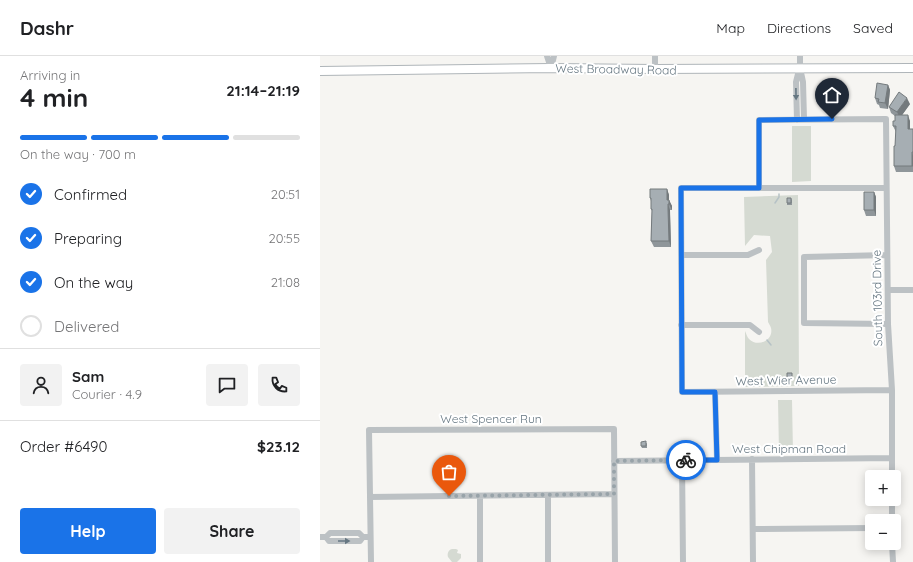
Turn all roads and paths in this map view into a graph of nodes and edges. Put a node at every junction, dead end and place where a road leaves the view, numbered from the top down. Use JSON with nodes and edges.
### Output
{"nodes":[{"id":1,"x":547,"y":56,"type":"edge"},
{"id":2,"x":554,"y":56,"type":"edge"},
{"id":3,"x":655,"y":56,"type":"edge"},
{"id":4,"x":800,"y":56,"type":"edge"},
{"id":5,"x":551,"y":68,"type":"junction"},
{"id":6,"x":800,"y":68,"type":"junction"},
{"id":7,"x":913,"y":68,"type":"edge"},
{"id":8,"x":655,"y":69,"type":"junction"},
{"id":9,"x":320,"y":71,"type":"edge"},
{"id":10,"x":804,"y":119,"type":"junction"},
{"id":11,"x":796,"y":120,"type":"junction"},
{"id":12,"x":759,"y":188,"type":"junction"},
{"id":13,"x":886,"y":188,"type":"junction"},
{"id":14,"x":759,"y":250,"type":"dead end"},
{"id":15,"x":682,"y":255,"type":"junction"},
{"id":16,"x":887,"y":255,"type":"junction"},
{"id":17,"x":888,"y":290,"type":"junction"},
{"id":18,"x":913,"y":290,"type":"edge"},
{"id":19,"x":888,"y":324,"type":"junction"},
{"id":20,"x":681,"y":325,"type":"junction"},
{"id":21,"x":759,"y":332,"type":"dead end"},
{"id":22,"x":892,"y":390,"type":"junction"},
{"id":23,"x":715,"y":392,"type":"junction"},
{"id":24,"x":892,"y":458,"type":"junction"},
{"id":25,"x":752,"y":459,"type":"junction"},
{"id":26,"x":682,"y":460,"type":"junction"},
{"id":27,"x":717,"y":460,"type":"junction"},
{"id":28,"x":614,"y":461,"type":"junction"},
{"id":29,"x":892,"y":470,"type":"edge"},
{"id":30,"x":614,"y":494,"type":"junction"},
{"id":31,"x":548,"y":495,"type":"junction"},
{"id":32,"x":480,"y":496,"type":"junction"},
{"id":33,"x":370,"y":497,"type":"junction"},
{"id":34,"x":865,"y":528,"type":"edge"},
{"id":35,"x":752,"y":529,"type":"junction"},
{"id":36,"x":323,"y":537,"type":"edge"},
{"id":37,"x":370,"y":537,"type":"junction"},
{"id":38,"x":892,"y":550,"type":"edge"},
{"id":39,"x":371,"y":562,"type":"edge"},
{"id":40,"x":480,"y":562,"type":"edge"},
{"id":41,"x":548,"y":562,"type":"edge"},
{"id":42,"x":615,"y":562,"type":"edge"},
{"id":43,"x":683,"y":562,"type":"edge"},
{"id":44,"x":753,"y":562,"type":"edge"},
{"id":45,"x":893,"y":562,"type":"edge"}],
"edges":[{"from":1,"to":5,"type":"street"},
{"from":2,"to":5,"type":"street"},
{"from":3,"to":8,"type":"street"},
{"from":4,"to":6,"type":"street"},
{"from":5,"to":8,"type":"main road","name":"West Broadway Road"},
{"from":5,"to":9,"type":"main road","name":"West Broadway Road"},
{"from":6,"to":7,"type":"main road","name":"West Broadway Road"},
{"from":6,"to":8,"type":"main road","name":"West Broadway Road"},
{"from":6,"to":10,"type":"street"},
{"from":6,"to":11,"type":"street","one_way":true},
{"from":10,"to":11,"type":"street"},
{"from":10,"to":13,"type":"street","name":"South 103rd Drive"},
{"from":11,"to":12,"type":"street"},
{"from":12,"to":13,"type":"street"},
{"from":12,"to":15,"type":"street"},
{"from":13,"to":16,"type":"street","name":"South 103rd Drive"},
{"from":14,"to":15,"type":"street"},
{"from":15,"to":20,"type":"street"},
{"from":16,"to":17,"type":"street","name":"South 103rd Drive"},
{"from":16,"to":19,"type":"street"},
{"from":17,"to":18,"type":"street"},
{"from":17,"to":19,"type":"street","name":"South 103rd Drive"},
{"from":19,"to":22,"type":"street","name":"South 103rd Drive"},
{"from":20,"to":21,"type":"street"},
{"from":20,"to":23,"type":"street","name":"West Wier Avenue"},
{"from":22,"to":23,"type":"street","name":"West Wier Avenue"},
{"from":22,"to":24,"type":"street","name":"South 103rd Drive"},
{"from":23,"to":27,"type":"street"},
{"from":24,"to":25,"type":"street","name":"West Chipman Road"},
{"from":24,"to":29,"type":"street","name":"South 103rd Drive"},
{"from":25,"to":27,"type":"street","name":"West Chipman Road"},
{"from":25,"to":35,"type":"street"},
{"from":26,"to":27,"type":"street","name":"West Chipman Road"},
{"from":26,"to":28,"type":"street","name":"West Chipman Road"},
{"from":26,"to":43,"type":"street"},
{"from":28,"to":30,"type":"street"},
{"from":28,"to":33,"type":"street","name":"West Spencer Run"},
{"from":30,"to":31,"type":"street"},
{"from":30,"to":42,"type":"street"},
{"from":31,"to":32,"type":"street"},
{"from":31,"to":41,"type":"street"},
{"from":32,"to":33,"type":"street"},
{"from":32,"to":40,"type":"street"},
{"from":33,"to":37,"type":"street"},
{"from":34,"to":35,"type":"street"},
{"from":35,"to":44,"type":"street"},
{"from":36,"to":37,"type":"street"},
{"from":37,"to":39,"type":"street"},
{"from":38,"to":45,"type":"street"}]}
